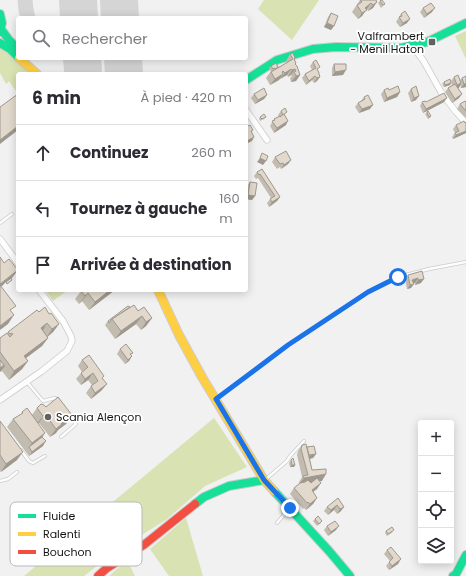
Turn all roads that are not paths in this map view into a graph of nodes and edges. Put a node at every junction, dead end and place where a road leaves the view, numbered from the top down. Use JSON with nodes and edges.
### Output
{"nodes":[{"id":1,"x":0,"y":14,"type":"edge"},
{"id":2,"x":466,"y":23,"type":"edge"},
{"id":3,"x":1,"y":30,"type":"edge"},
{"id":4,"x":0,"y":43,"type":"edge"},
{"id":5,"x":412,"y":46,"type":"junction"},
{"id":6,"x":16,"y":47,"type":"edge"},
{"id":7,"x":16,"y":54,"type":"edge"},
{"id":8,"x":22,"y":60,"type":"edge"},
{"id":9,"x":28,"y":60,"type":"edge"},
{"id":10,"x":35,"y":72,"type":"edge"},
{"id":11,"x":38,"y":72,"type":"edge"},
{"id":12,"x":248,"y":79,"type":"edge"},
{"id":13,"x":248,"y":113,"type":"edge"},
{"id":14,"x":466,"y":122,"type":"edge"},
{"id":15,"x":266,"y":140,"type":"dead end"},
{"id":16,"x":12,"y":214,"type":"dead end"},
{"id":17,"x":0,"y":223,"type":"edge"},
{"id":18,"x":0,"y":239,"type":"edge"},
{"id":19,"x":16,"y":259,"type":"edge"},
{"id":20,"x":466,"y":262,"type":"edge"},
{"id":21,"x":41,"y":292,"type":"edge"},
{"id":22,"x":159,"y":292,"type":"edge"},
{"id":23,"x":26,"y":382,"type":"junction"},
{"id":24,"x":216,"y":399,"type":"junction"},
{"id":25,"x":0,"y":400,"type":"edge"},
{"id":26,"x":59,"y":403,"type":"edge"},
{"id":27,"x":67,"y":413,"type":"edge"},
{"id":28,"x":61,"y":437,"type":"dead end"},
{"id":29,"x":304,"y":442,"type":"dead end"},
{"id":30,"x":20,"y":449,"type":"edge"},
{"id":31,"x":45,"y":456,"type":"dead end"},
{"id":32,"x":17,"y":472,"type":"dead end"},
{"id":33,"x":264,"y":480,"type":"junction"},
{"id":34,"x":0,"y":481,"type":"edge"},
{"id":35,"x":290,"y":508,"type":"junction"},
{"id":36,"x":276,"y":522,"type":"dead end"},
{"id":37,"x":142,"y":546,"type":"edge"},
{"id":38,"x":466,"y":555,"type":"edge"},
{"id":39,"x":110,"y":566,"type":"edge"},
{"id":40,"x":348,"y":575,"type":"edge"},
{"id":41,"x":98,"y":576,"type":"edge"},
{"id":42,"x":453,"y":576,"type":"edge"}],
"edges":[{"from":1,"to":3,"type":"main road"},
{"from":2,"to":5,"type":"main road"},
{"from":3,"to":6,"type":"main road"},
{"from":4,"to":7,"type":"main road"},
{"from":5,"to":12,"type":"main road"},
{"from":5,"to":14,"type":"street"},
{"from":8,"to":10,"type":"main road"},
{"from":9,"to":11,"type":"main road"},
{"from":13,"to":15,"type":"street"},
{"from":16,"to":17,"type":"lane"},
{"from":18,"to":19,"type":"street"},
{"from":20,"to":24,"type":"lane"},
{"from":21,"to":23,"type":"street"},
{"from":22,"to":24,"type":"main road"},
{"from":23,"to":25,"type":"street"},
{"from":23,"to":26,"type":"lane"},
{"from":24,"to":33,"type":"main road"},
{"from":27,"to":28,"type":"lane"},
{"from":29,"to":33,"type":"lane"},
{"from":30,"to":31,"type":"lane"},
{"from":32,"to":34,"type":"lane"},
{"from":33,"to":35,"type":"main road"},
{"from":33,"to":37,"type":"main road"},
{"from":35,"to":36,"type":"lane"},
{"from":35,"to":40,"type":"main road"},
{"from":38,"to":42,"type":"main road"},
{"from":39,"to":41,"type":"main road"}]}
